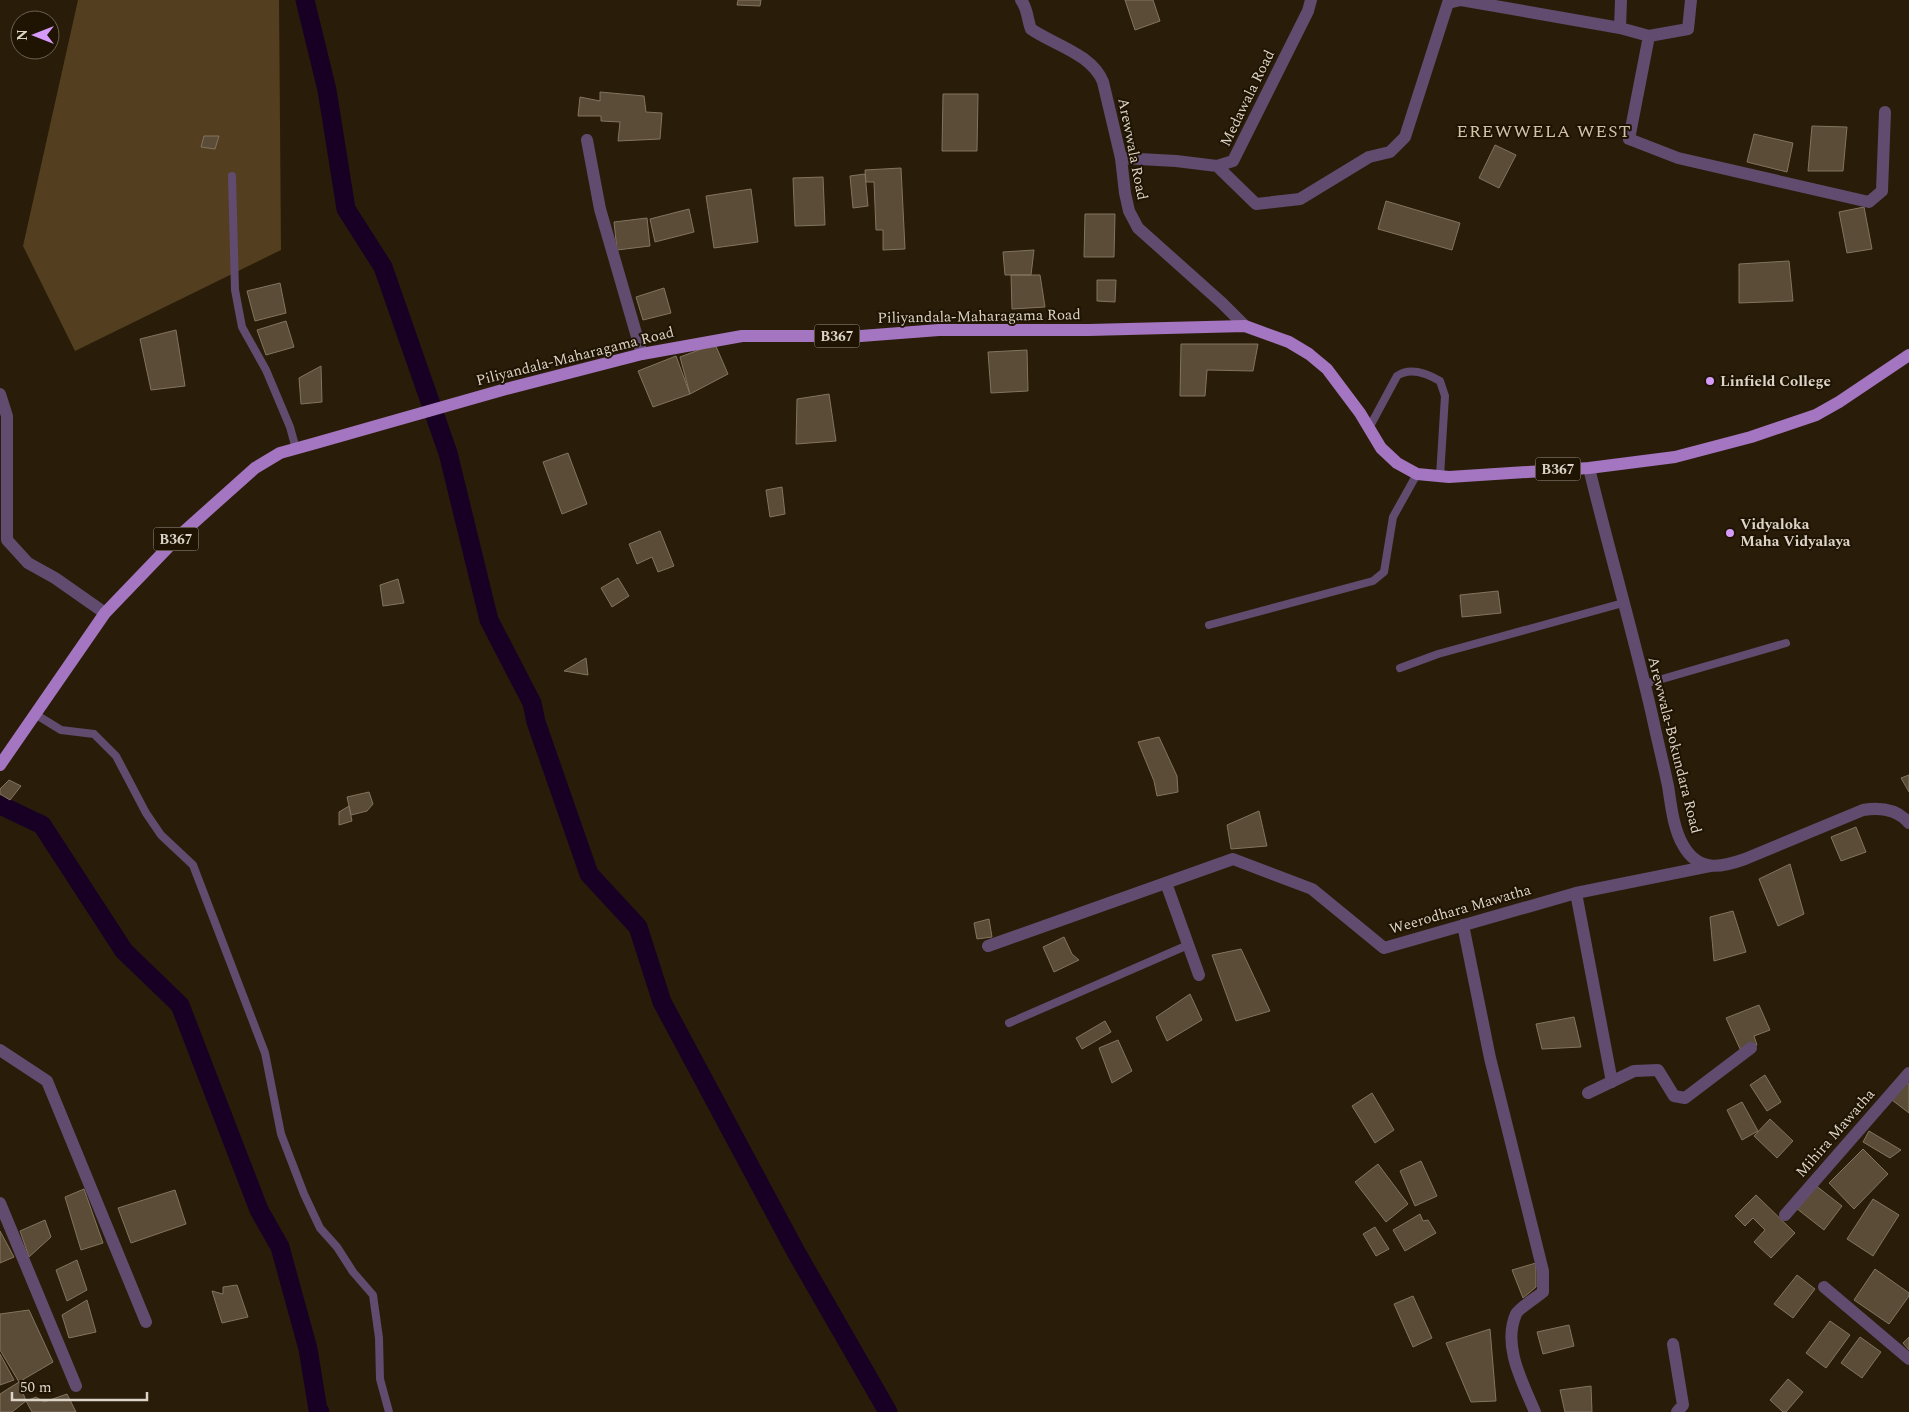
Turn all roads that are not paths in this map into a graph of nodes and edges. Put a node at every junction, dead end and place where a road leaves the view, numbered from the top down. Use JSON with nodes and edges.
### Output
{"nodes":[{"id":1,"x":1021,"y":0,"type":"edge"},
{"id":2,"x":1311,"y":0,"type":"edge"},
{"id":3,"x":1621,"y":0,"type":"edge"},
{"id":4,"x":1691,"y":0,"type":"edge"},
{"id":5,"x":1620,"y":28,"type":"junction"},
{"id":6,"x":1648,"y":36,"type":"junction"},
{"id":7,"x":1885,"y":112,"type":"dead end"},
{"id":8,"x":587,"y":140,"type":"dead end"},
{"id":9,"x":1121,"y":158,"type":"junction"},
{"id":10,"x":1217,"y":166,"type":"junction"},
{"id":11,"x":232,"y":176,"type":"dead end"},
{"id":12,"x":1245,"y":326,"type":"junction"},
{"id":13,"x":642,"y":354,"type":"junction"},
{"id":14,"x":1909,"y":355,"type":"edge"},
{"id":15,"x":0,"y":394,"type":"edge"},
{"id":16,"x":1368,"y":428,"type":"junction"},
{"id":17,"x":296,"y":449,"type":"junction"},
{"id":18,"x":1589,"y":468,"type":"junction"},
{"id":19,"x":1418,"y":474,"type":"junction"},
{"id":20,"x":1440,"y":476,"type":"junction"},
{"id":21,"x":1623,"y":603,"type":"junction"},
{"id":22,"x":105,"y":613,"type":"junction"},
{"id":23,"x":1209,"y":625,"type":"dead end"},
{"id":24,"x":1786,"y":643,"type":"dead end"},
{"id":25,"x":1400,"y":668,"type":"dead end"},
{"id":26,"x":1645,"y":684,"type":"junction"},
{"id":27,"x":35,"y":714,"type":"junction"},
{"id":28,"x":0,"y":766,"type":"edge"},
{"id":29,"x":1909,"y":824,"type":"edge"},
{"id":30,"x":1710,"y":866,"type":"junction"},
{"id":31,"x":1166,"y":883,"type":"junction"},
{"id":32,"x":1576,"y":893,"type":"junction"},
{"id":33,"x":1463,"y":925,"type":"junction"},
{"id":34,"x":1188,"y":945,"type":"junction"},
{"id":35,"x":988,"y":946,"type":"dead end"},
{"id":36,"x":1199,"y":975,"type":"dead end"},
{"id":37,"x":1009,"y":1023,"type":"dead end"},
{"id":38,"x":1751,"y":1048,"type":"dead end"},
{"id":39,"x":0,"y":1050,"type":"edge"},
{"id":40,"x":1909,"y":1073,"type":"edge"},
{"id":41,"x":1612,"y":1082,"type":"junction"},
{"id":42,"x":1588,"y":1093,"type":"dead end"},
{"id":43,"x":0,"y":1203,"type":"edge"},
{"id":44,"x":1785,"y":1215,"type":"dead end"},
{"id":45,"x":1824,"y":1288,"type":"dead end"},
{"id":46,"x":146,"y":1322,"type":"dead end"},
{"id":47,"x":1673,"y":1344,"type":"dead end"},
{"id":48,"x":1909,"y":1359,"type":"edge"},
{"id":49,"x":76,"y":1386,"type":"dead end"},
{"id":50,"x":389,"y":1412,"type":"edge"},
{"id":51,"x":1535,"y":1412,"type":"edge"},
{"id":52,"x":1677,"y":1412,"type":"edge"}],
"edges":[{"from":1,"to":9,"type":"street","name":"Arewwala Road"},
{"from":2,"to":10,"type":"street","name":"Medawala Road"},
{"from":3,"to":5,"type":"street"},
{"from":4,"to":6,"type":"street"},
{"from":5,"to":6,"type":"street"},
{"from":5,"to":10,"type":"street"},
{"from":6,"to":7,"type":"street"},
{"from":8,"to":13,"type":"street"},
{"from":9,"to":10,"type":"street","name":"Medawala Road"},
{"from":9,"to":12,"type":"street","name":"Arewwala Road"},
{"from":11,"to":17,"type":"lane"},
{"from":12,"to":13,"type":"main road","name":"Piliyandala-Maharagama Road","number":"B367"},
{"from":12,"to":16,"type":"main road","name":"Piliyandala-Maharagama Road","number":"B367"},
{"from":13,"to":17,"type":"main road","name":"Piliyandala-Maharagama Road","number":"B367"},
{"from":14,"to":18,"type":"main road","name":"Piliyandala-Maharagama Road","number":"B367"},
{"from":15,"to":22,"type":"street"},
{"from":16,"to":19,"type":"main road","name":"Piliyandala-Maharagama Road","number":"B367"},
{"from":16,"to":20,"type":"lane"},
{"from":17,"to":22,"type":"main road","name":"Piliyandala-Maharagama Road","number":"B367"},
{"from":18,"to":20,"type":"main road","name":"Piliyandala-Maharagama Road","number":"B367"},
{"from":18,"to":21,"type":"street","name":"Arewwala-Bokundara Road"},
{"from":19,"to":20,"type":"main road","name":"Piliyandala-Maharagama Road","number":"B367"},
{"from":19,"to":23,"type":"lane"},
{"from":21,"to":25,"type":"lane"},
{"from":21,"to":26,"type":"street","name":"Arewwala-Bokundara Road"},
{"from":22,"to":27,"type":"main road","name":"Piliyandala-Maharagama Road","number":"B367"},
{"from":24,"to":26,"type":"lane"},
{"from":26,"to":30,"type":"street","name":"Arewwala-Bokundara Road"},
{"from":27,"to":28,"type":"main road","name":"Piliyandala-Maharagama Road","number":"B367"},
{"from":27,"to":50,"type":"lane"},
{"from":29,"to":30,"type":"street"},
{"from":30,"to":32,"type":"street","name":"Weerodhara Mawatha"},
{"from":31,"to":33,"type":"street","name":"Weerodhara Mawatha"},
{"from":31,"to":34,"type":"street"},
{"from":31,"to":35,"type":"street","name":"Weerodhara Mawatha"},
{"from":32,"to":33,"type":"street","name":"Weerodhara Mawatha"},
{"from":32,"to":41,"type":"street"},
{"from":33,"to":51,"type":"street"},
{"from":34,"to":36,"type":"street"},
{"from":34,"to":37,"type":"lane"},
{"from":38,"to":41,"type":"street"},
{"from":39,"to":46,"type":"street"},
{"from":40,"to":44,"type":"street","name":"Mihira Mawatha"},
{"from":41,"to":42,"type":"street"},
{"from":43,"to":49,"type":"street"},
{"from":45,"to":48,"type":"street"},
{"from":47,"to":52,"type":"street"}]}
